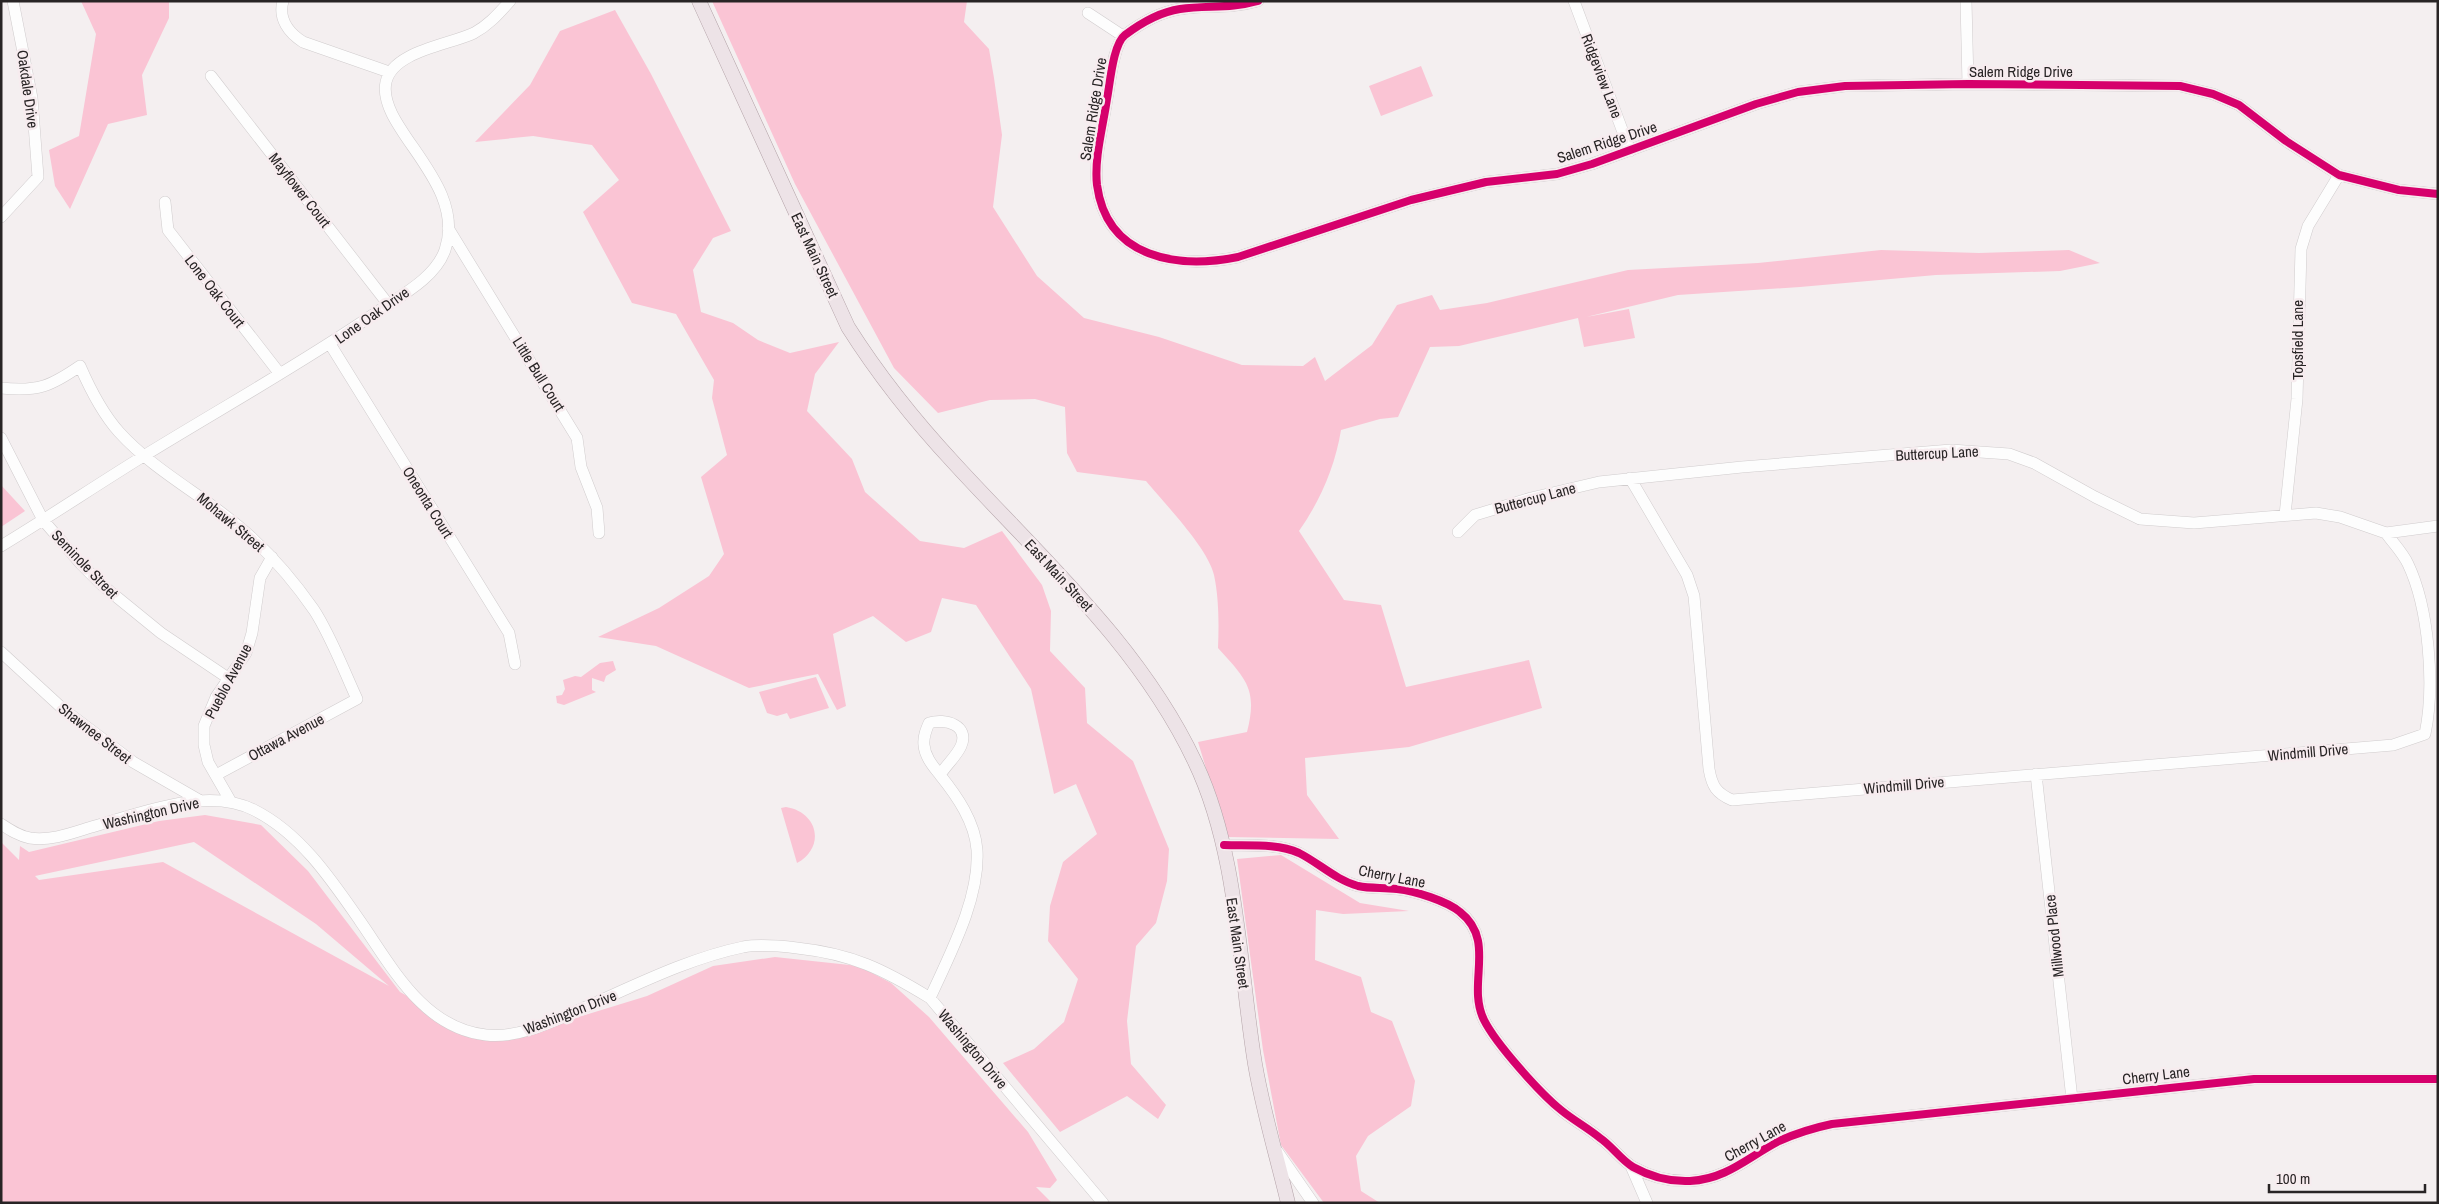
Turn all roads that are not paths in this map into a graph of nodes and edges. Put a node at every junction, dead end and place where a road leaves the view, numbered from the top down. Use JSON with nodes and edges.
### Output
{"nodes":[{"id":1,"x":13,"y":1,"type":"edge"},
{"id":2,"x":283,"y":1,"type":"edge"},
{"id":3,"x":510,"y":1,"type":"edge"},
{"id":4,"x":699,"y":1,"type":"edge"},
{"id":5,"x":1258,"y":1,"type":"edge"},
{"id":6,"x":1574,"y":1,"type":"edge"},
{"id":7,"x":1966,"y":1,"type":"edge"},
{"id":8,"x":1088,"y":13,"type":"dead end"},
{"id":9,"x":1123,"y":36,"type":"junction"},
{"id":10,"x":389,"y":72,"type":"junction"},
{"id":11,"x":211,"y":76,"type":"dead end"},
{"id":12,"x":1968,"y":84,"type":"junction"},
{"id":13,"x":1630,"y":151,"type":"junction"},
{"id":14,"x":2340,"y":175,"type":"junction"},
{"id":15,"x":2438,"y":194,"type":"edge"},
{"id":16,"x":165,"y":202,"type":"dead end"},
{"id":17,"x":1,"y":217,"type":"edge"},
{"id":18,"x":448,"y":228,"type":"junction"},
{"id":19,"x":388,"y":304,"type":"junction"},
{"id":20,"x":330,"y":344,"type":"junction"},
{"id":21,"x":280,"y":374,"type":"junction"},
{"id":22,"x":1,"y":388,"type":"edge"},
{"id":23,"x":1,"y":438,"type":"edge"},
{"id":24,"x":144,"y":456,"type":"junction"},
{"id":25,"x":1630,"y":478,"type":"junction"},
{"id":26,"x":2285,"y":515,"type":"junction"},
{"id":27,"x":43,"y":520,"type":"junction"},
{"id":28,"x":2438,"y":526,"type":"edge"},
{"id":29,"x":1458,"y":532,"type":"dead end"},
{"id":30,"x":599,"y":533,"type":"dead end"},
{"id":31,"x":2386,"y":533,"type":"junction"},
{"id":32,"x":1,"y":546,"type":"edge"},
{"id":33,"x":272,"y":557,"type":"junction"},
{"id":34,"x":1,"y":652,"type":"edge"},
{"id":35,"x":515,"y":664,"type":"dead end"},
{"id":36,"x":228,"y":678,"type":"junction"},
{"id":37,"x":357,"y":699,"type":"joint"},
{"id":38,"x":2036,"y":774,"type":"junction"},
{"id":39,"x":216,"y":775,"type":"junction"},
{"id":40,"x":940,"y":775,"type":"junction"},
{"id":41,"x":199,"y":800,"type":"junction"},
{"id":42,"x":231,"y":802,"type":"junction"},
{"id":43,"x":1,"y":824,"type":"edge"},
{"id":44,"x":1224,"y":845,"type":"junction"},
{"id":45,"x":930,"y":998,"type":"junction"},
{"id":46,"x":2438,"y":1079,"type":"edge"},
{"id":47,"x":2072,"y":1099,"type":"junction"},
{"id":48,"x":1274,"y":1147,"type":"junction"},
{"id":49,"x":1631,"y":1166,"type":"junction"},
{"id":50,"x":1103,"y":1203,"type":"edge"},
{"id":51,"x":1288,"y":1203,"type":"edge"},
{"id":52,"x":1313,"y":1203,"type":"edge"},
{"id":53,"x":1647,"y":1203,"type":"edge"}],
"edges":[{"from":1,"to":17,"type":"street","name":"Oakdale Drive"},
{"from":2,"to":10,"type":"street"},
{"from":3,"to":10,"type":"street"},
{"from":4,"to":44,"type":"main road","name":"East Main Street"},
{"from":5,"to":9,"type":"street"},
{"from":6,"to":13,"type":"street","name":"Ridgeview Lane"},
{"from":7,"to":12,"type":"street"},
{"from":8,"to":9,"type":"street"},
{"from":9,"to":13,"type":"street","name":"Salem Ridge Drive"},
{"from":10,"to":18,"type":"street","name":"Lone Oak Drive"},
{"from":11,"to":19,"type":"street","name":"Mayflower Court"},
{"from":12,"to":13,"type":"street","name":"Salem Ridge Drive"},
{"from":12,"to":14,"type":"street","name":"Salem Ridge Drive"},
{"from":14,"to":15,"type":"street","name":"Salem Ridge Drive"},
{"from":14,"to":26,"type":"street","name":"Topsfield Lane"},
{"from":16,"to":21,"type":"street","name":"Lone Oak Court"},
{"from":18,"to":19,"type":"street","name":"Lone Oak Drive"},
{"from":18,"to":30,"type":"street","name":"Little Bull Court"},
{"from":19,"to":20,"type":"street","name":"Lone Oak Drive"},
{"from":20,"to":21,"type":"street","name":"Lone Oak Drive"},
{"from":20,"to":35,"type":"street","name":"Oneonta Court"},
{"from":21,"to":24,"type":"street","name":"Lone Oak Drive"},
{"from":22,"to":24,"type":"street","name":"Mohawk Street"},
{"from":23,"to":27,"type":"street","name":"Seminole Street"},
{"from":24,"to":27,"type":"street","name":"Lone Oak Drive"},
{"from":24,"to":33,"type":"street","name":"Mohawk Street"},
{"from":25,"to":26,"type":"street","name":"Buttercup Lane"},
{"from":25,"to":29,"type":"street","name":"Buttercup Lane"},
{"from":25,"to":38,"type":"street","name":"Windmill Drive"},
{"from":26,"to":31,"type":"street","name":"Buttercup Lane"},
{"from":27,"to":32,"type":"street","name":"Lone Oak Drive"},
{"from":27,"to":36,"type":"street","name":"Seminole Street"},
{"from":28,"to":31,"type":"street","name":"Buttercup Lane"},
{"from":31,"to":38,"type":"street","name":"Windmill Drive"},
{"from":33,"to":36,"type":"street","name":"Pueblo Avenue"},
{"from":33,"to":37,"type":"street","name":"Mohawk Street"},
{"from":34,"to":41,"type":"street","name":"Shawnee Street"},
{"from":36,"to":39,"type":"street","name":"Pueblo Avenue"},
{"from":37,"to":39,"type":"street","name":"Ottawa Avenue"},
{"from":38,"to":47,"type":"street","name":"Millwood Place"},
{"from":39,"to":42,"type":"street","name":"Pueblo Avenue"},
{"from":40,"to":40,"type":"street"},
{"from":40,"to":45,"type":"street"},
{"from":41,"to":42,"type":"street","name":"Washington Drive"},
{"from":41,"to":43,"type":"street","name":"Washington Drive"},
{"from":42,"to":45,"type":"street","name":"Washington Drive"},
{"from":44,"to":48,"type":"main road","name":"East Main Street"},
{"from":44,"to":49,"type":"street","name":"Cherry Lane"},
{"from":45,"to":50,"type":"street","name":"Washington Drive"},
{"from":46,"to":47,"type":"street","name":"Cherry Lane"},
{"from":47,"to":49,"type":"street","name":"Cherry Lane"},
{"from":48,"to":51,"type":"main road","name":"East Main Street"},
{"from":48,"to":52,"type":"street"},
{"from":49,"to":53,"type":"street"}]}
